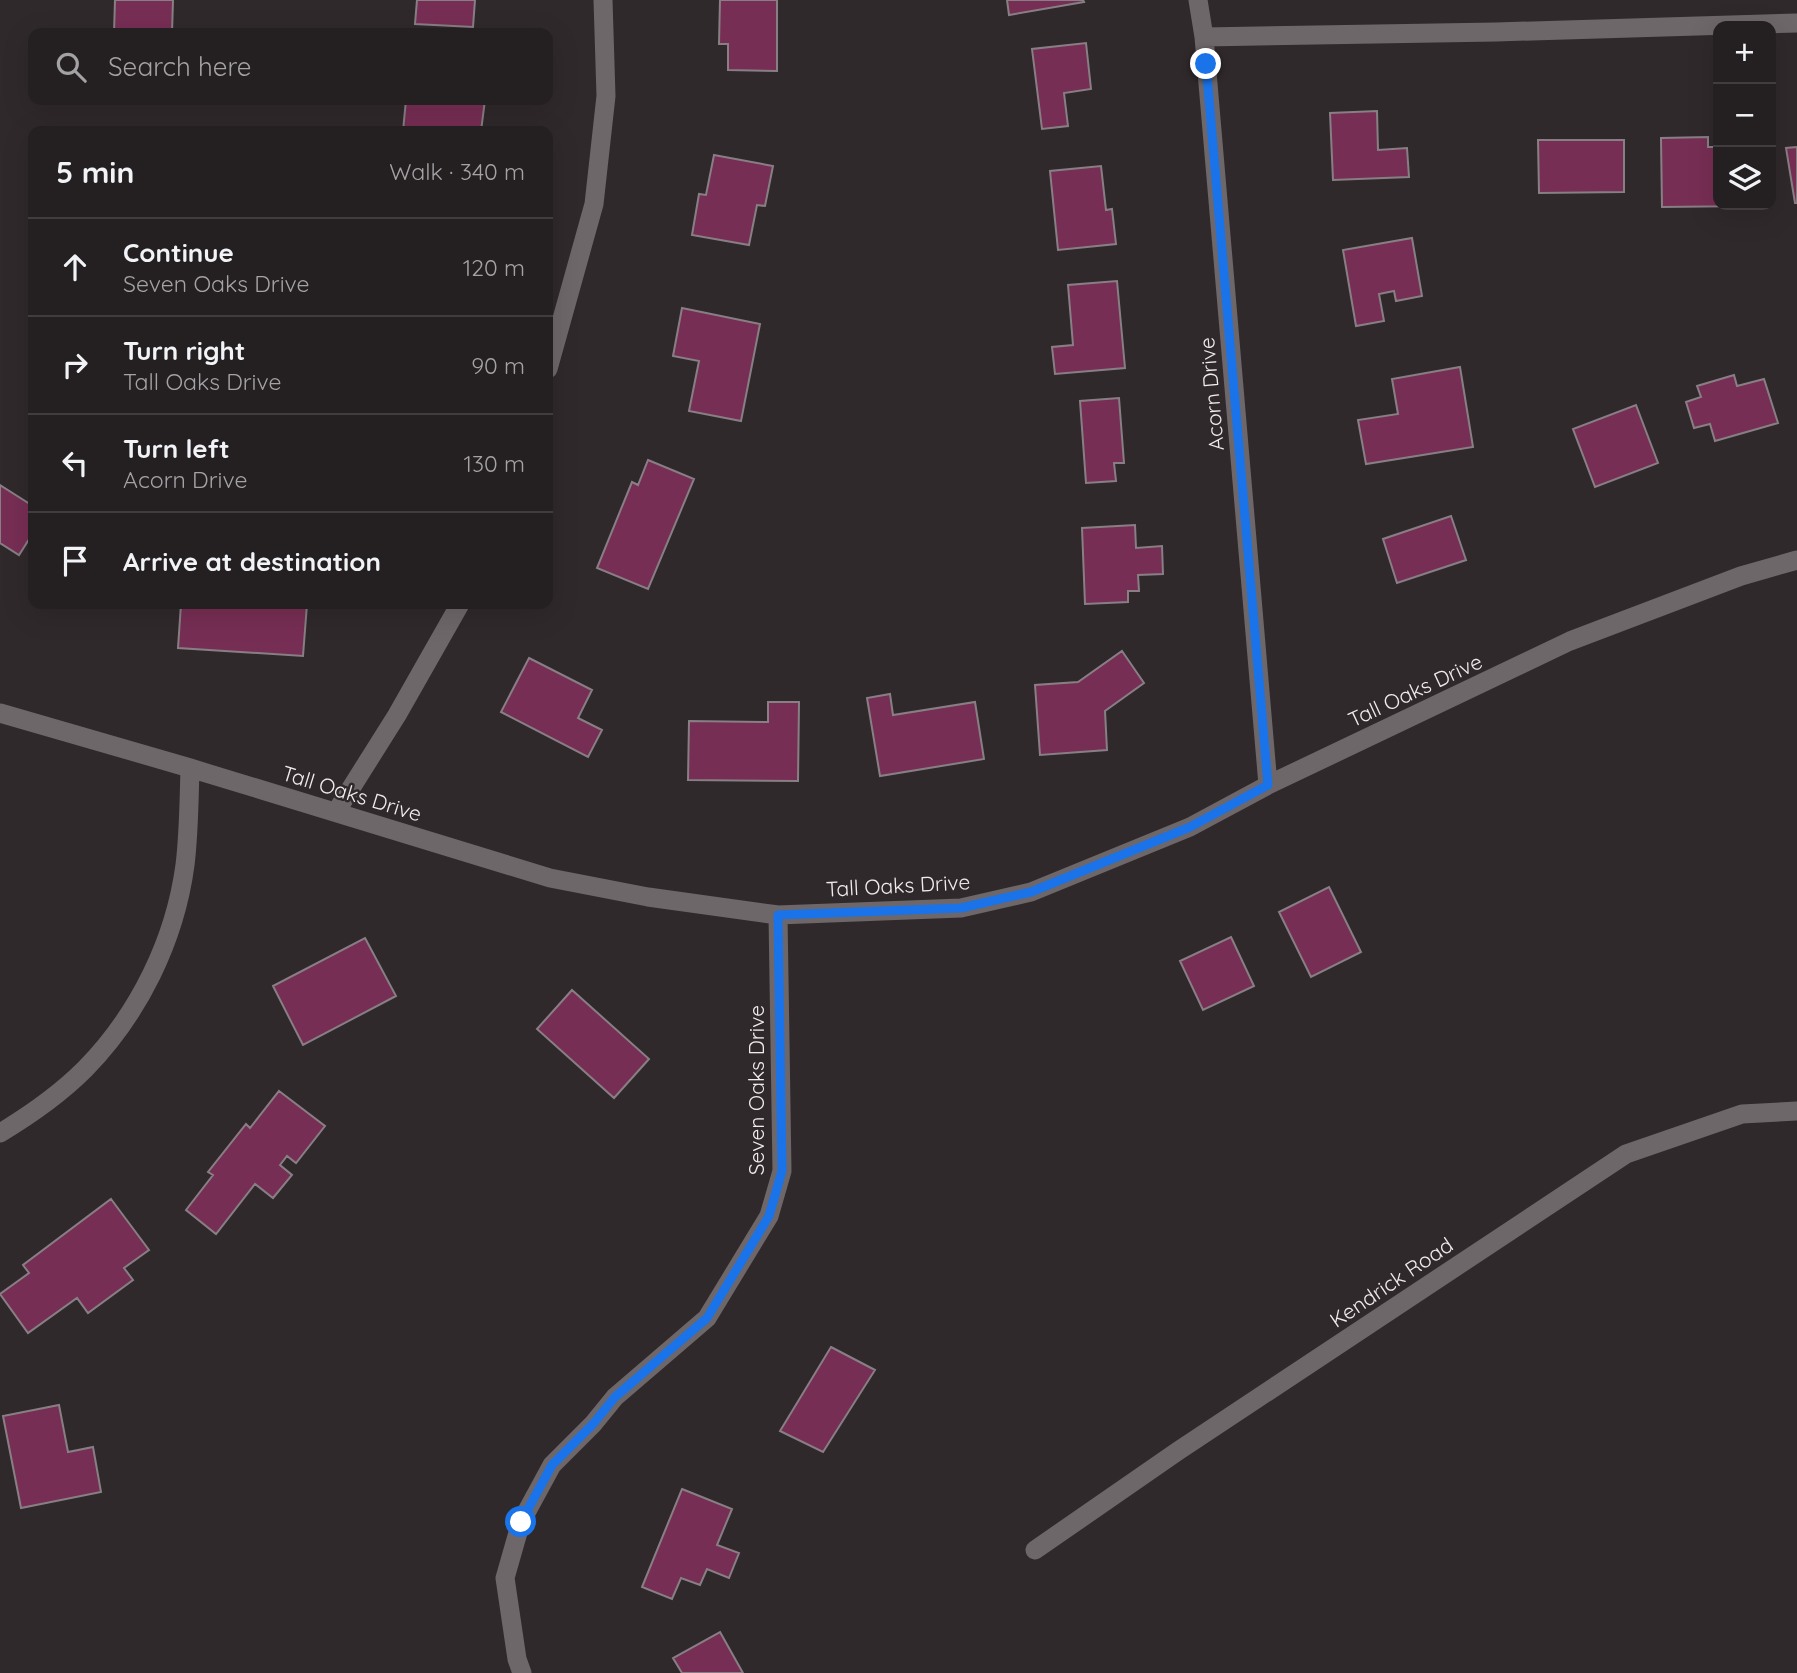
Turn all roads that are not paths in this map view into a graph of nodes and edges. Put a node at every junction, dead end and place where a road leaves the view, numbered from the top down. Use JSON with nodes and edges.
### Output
{"nodes":[{"id":1,"x":603,"y":0,"type":"edge"},
{"id":2,"x":1198,"y":0,"type":"edge"},
{"id":3,"x":1797,"y":23,"type":"edge"},
{"id":4,"x":1203,"y":37,"type":"junction"},
{"id":5,"x":553,"y":351,"type":"edge"},
{"id":6,"x":1797,"y":560,"type":"edge"},
{"id":7,"x":457,"y":609,"type":"edge"},
{"id":8,"x":0,"y":713,"type":"edge"},
{"id":9,"x":190,"y":768,"type":"junction"},
{"id":10,"x":1268,"y":785,"type":"junction"},
{"id":11,"x":336,"y":812,"type":"junction"},
{"id":12,"x":778,"y":915,"type":"junction"},
{"id":13,"x":1797,"y":1111,"type":"edge"},
{"id":14,"x":0,"y":1133,"type":"edge"},
{"id":15,"x":1035,"y":1550,"type":"dead end"},
{"id":16,"x":522,"y":1673,"type":"edge"}],
"edges":[{"from":1,"to":5,"type":"street"},
{"from":2,"to":4,"type":"street","name":"Acorn Drive"},
{"from":3,"to":4,"type":"street"},
{"from":4,"to":10,"type":"street","name":"Acorn Drive"},
{"from":6,"to":10,"type":"street","name":"Tall Oaks Drive"},
{"from":7,"to":11,"type":"street"},
{"from":8,"to":9,"type":"street","name":"Tall Oaks Drive"},
{"from":9,"to":11,"type":"street","name":"Tall Oaks Drive"},
{"from":9,"to":14,"type":"street"},
{"from":10,"to":12,"type":"street","name":"Tall Oaks Drive"},
{"from":11,"to":12,"type":"street","name":"Tall Oaks Drive"},
{"from":12,"to":16,"type":"street","name":"Seven Oaks Drive"},
{"from":13,"to":15,"type":"street","name":"Kendrick Road"}]}
